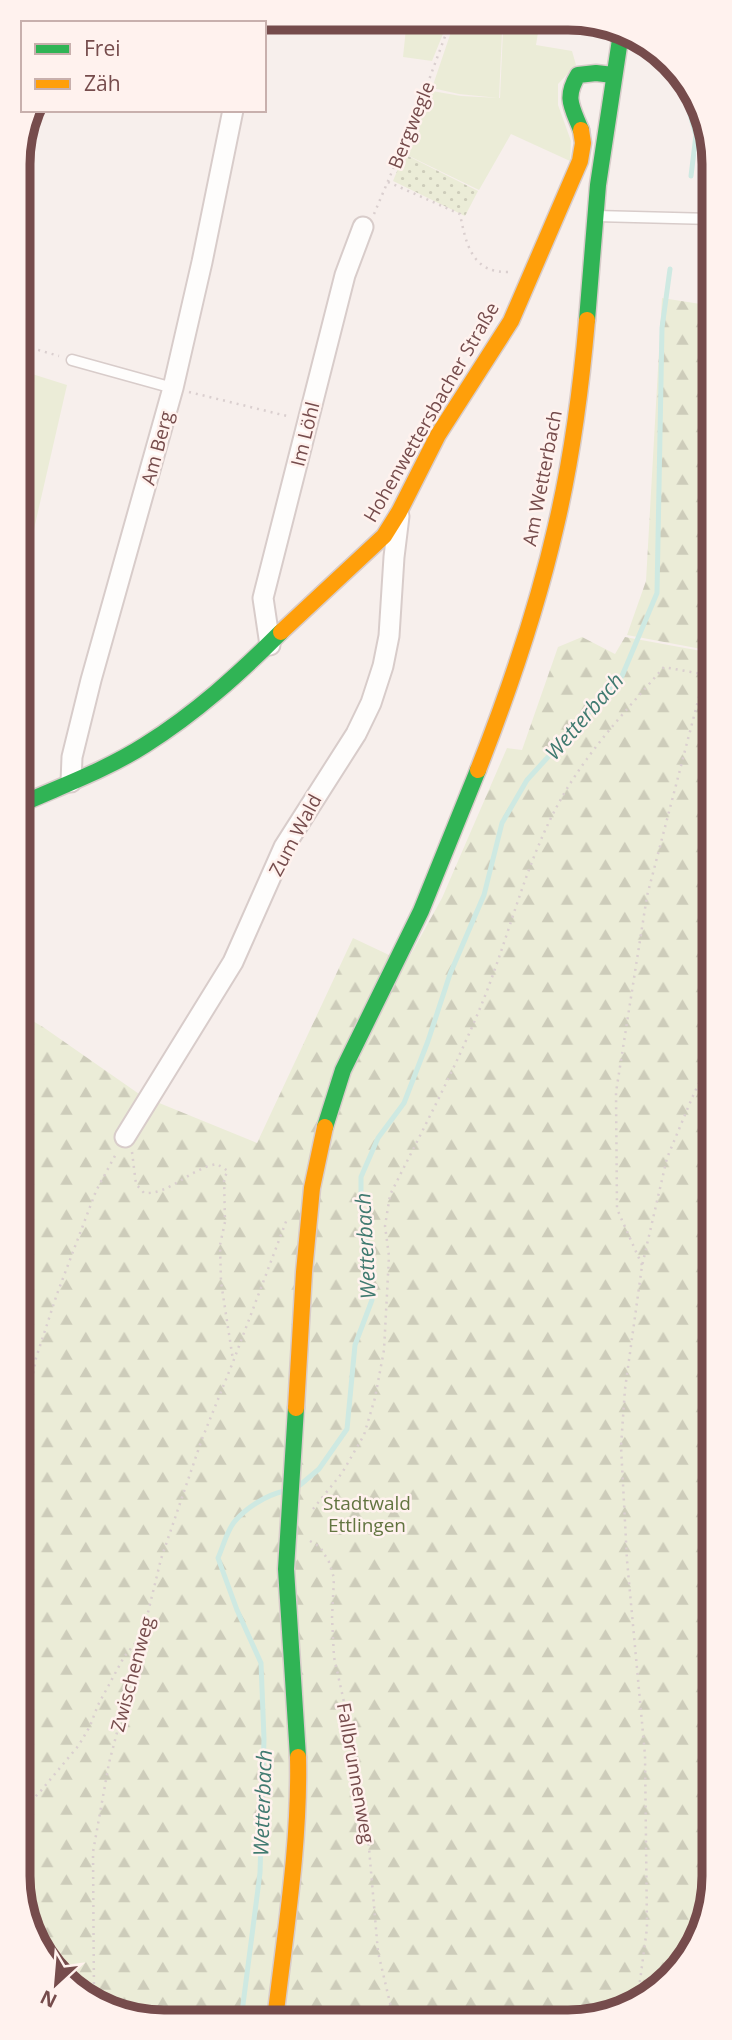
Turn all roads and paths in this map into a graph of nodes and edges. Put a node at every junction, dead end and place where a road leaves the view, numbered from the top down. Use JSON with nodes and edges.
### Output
{"nodes":[{"id":1,"x":449,"y":30,"type":"edge"},
{"id":2,"x":620,"y":41,"type":"edge"},
{"id":3,"x":613,"y":75,"type":"junction"},
{"id":4,"x":233,"y":112,"type":"edge"},
{"id":5,"x":388,"y":182,"type":"junction"},
{"id":6,"x":595,"y":215,"type":"junction"},
{"id":7,"x":702,"y":219,"type":"edge"},
{"id":8,"x":363,"y":227,"type":"joint"},
{"id":9,"x":530,"y":278,"type":"junction"},
{"id":10,"x":30,"y":348,"type":"edge"},
{"id":11,"x":72,"y":360,"type":"joint"},
{"id":12,"x":173,"y":388,"type":"junction"},
{"id":13,"x":308,"y":421,"type":"junction"},
{"id":14,"x":399,"y":512,"type":"junction"},
{"id":15,"x":270,"y":645,"type":"junction"},
{"id":16,"x":702,"y":673,"type":"edge"},
{"id":17,"x":702,"y":685,"type":"edge"},
{"id":18,"x":71,"y":782,"type":"junction"},
{"id":19,"x":30,"y":800,"type":"edge"},
{"id":20,"x":702,"y":1077,"type":"edge"},
{"id":21,"x":125,"y":1137,"type":"junction"},
{"id":22,"x":288,"y":1215,"type":"dead end"},
{"id":23,"x":642,"y":1266,"type":"junction"},
{"id":24,"x":233,"y":1362,"type":"junction"},
{"id":25,"x":30,"y":1390,"type":"edge"},
{"id":26,"x":308,"y":1514,"type":"dead end"},
{"id":27,"x":305,"y":1538,"type":"dead end"},
{"id":28,"x":144,"y":1633,"type":"junction"},
{"id":29,"x":30,"y":1802,"type":"edge"},
{"id":30,"x":639,"y":1989,"type":"edge"},
{"id":31,"x":94,"y":1990,"type":"edge"},
{"id":32,"x":276,"y":2010,"type":"edge"},
{"id":33,"x":392,"y":2010,"type":"edge"}],
"edges":[{"from":1,"to":5,"type":"path","name":"Bergwegle"},
{"from":2,"to":3,"type":"main road","name":"Am Wetterbach"},
{"from":3,"to":6,"type":"main road","name":"Am Wetterbach"},
{"from":3,"to":9,"type":"main road","name":"Hohenwettersbacher Straße"},
{"from":4,"to":12,"type":"street","name":"Am Berg"},
{"from":5,"to":8,"type":"path","name":"Bergwegle"},
{"from":5,"to":9,"type":"path"},
{"from":6,"to":7,"type":"lane"},
{"from":6,"to":32,"type":"main road","name":"Am Wetterbach"},
{"from":8,"to":13,"type":"street","name":"Im Löhl"},
{"from":9,"to":14,"type":"main road","name":"Hohenwettersbacher Straße"},
{"from":10,"to":11,"type":"path"},
{"from":11,"to":12,"type":"lane"},
{"from":12,"to":13,"type":"path"},
{"from":12,"to":18,"type":"street","name":"Am Berg"},
{"from":13,"to":15,"type":"street","name":"Im Löhl"},
{"from":14,"to":15,"type":"main road","name":"Hohenwettersbacher Straße"},
{"from":14,"to":21,"type":"street","name":"Zum Wald"},
{"from":15,"to":18,"type":"main road","name":"Hohenwettersbacher Straße"},
{"from":16,"to":26,"type":"path"},
{"from":17,"to":23,"type":"path"},
{"from":18,"to":19,"type":"main road","name":"Hohenwettersbacher Straße"},
{"from":20,"to":23,"type":"path"},
{"from":21,"to":24,"type":"path"},
{"from":21,"to":25,"type":"path"},
{"from":22,"to":24,"type":"path","name":"Zwischenweg"},
{"from":23,"to":30,"type":"path"},
{"from":24,"to":28,"type":"path","name":"Zwischenweg"},
{"from":27,"to":33,"type":"path","name":"Fallbrunnenweg"},
{"from":28,"to":29,"type":"path"},
{"from":28,"to":31,"type":"path","name":"Zwischenweg"}]}
